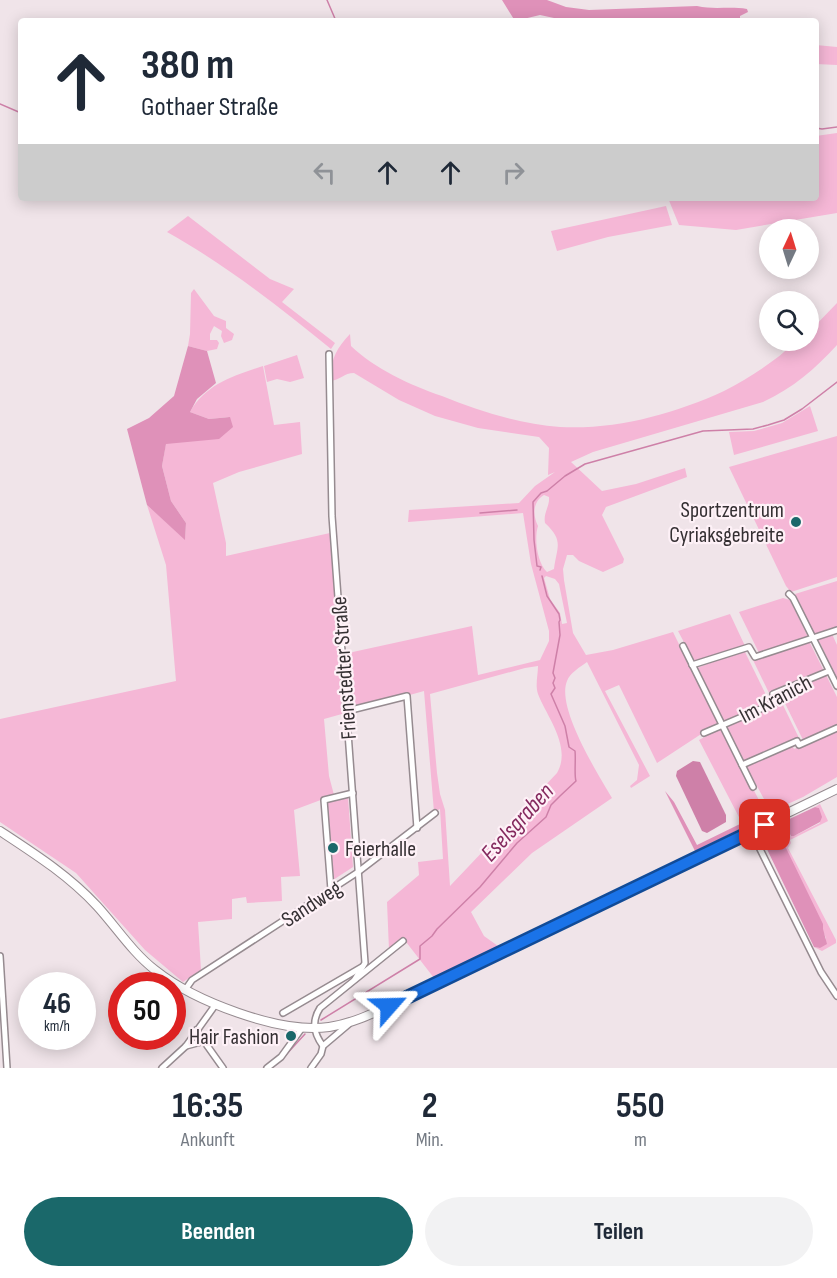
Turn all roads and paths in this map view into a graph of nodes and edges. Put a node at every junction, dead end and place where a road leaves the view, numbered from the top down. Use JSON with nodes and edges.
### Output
{"nodes":[{"id":1,"x":329,"y":354,"type":"dead end"},
{"id":2,"x":789,"y":594,"type":"dead end"},
{"id":3,"x":837,"y":630,"type":"edge"},
{"id":4,"x":813,"y":638,"type":"junction"},
{"id":5,"x":683,"y":646,"type":"dead end"},
{"id":6,"x":692,"y":665,"type":"junction"},
{"id":7,"x":830,"y":671,"type":"junction"},
{"id":8,"x":837,"y":686,"type":"edge"},
{"id":9,"x":346,"y":711,"type":"junction"},
{"id":10,"x":721,"y":725,"type":"junction"},
{"id":11,"x":837,"y":728,"type":"edge"},
{"id":12,"x":704,"y":733,"type":"dead end"},
{"id":13,"x":742,"y":765,"type":"junction"},
{"id":14,"x":753,"y":787,"type":"dead end"},
{"id":15,"x":837,"y":789,"type":"edge"},
{"id":16,"x":353,"y":793,"type":"junction"},
{"id":17,"x":435,"y":813,"type":"dead end"},
{"id":18,"x":417,"y":828,"type":"junction"},
{"id":19,"x":0,"y":831,"type":"edge"},
{"id":20,"x":752,"y":831,"type":"junction"},
{"id":21,"x":358,"y":872,"type":"junction"},
{"id":22,"x":331,"y":890,"type":"junction"},
{"id":23,"x":403,"y":941,"type":"dead end"},
{"id":24,"x":0,"y":956,"type":"edge"},
{"id":25,"x":365,"y":965,"type":"junction"},
{"id":26,"x":157,"y":972,"type":"edge"},
{"id":27,"x":355,"y":979,"type":"junction"},
{"id":28,"x":186,"y":989,"type":"edge"},
{"id":29,"x":186,"y":990,"type":"edge"},
{"id":30,"x":837,"y":996,"type":"edge"},
{"id":31,"x":216,"y":1004,"type":"junction"},
{"id":32,"x":283,"y":1013,"type":"dead end"},
{"id":33,"x":352,"y":1022,"type":"junction"},
{"id":34,"x":302,"y":1028,"type":"junction"},
{"id":35,"x":314,"y":1028,"type":"junction"},
{"id":36,"x":196,"y":1030,"type":"junction"},
{"id":37,"x":205,"y":1041,"type":"junction"},
{"id":38,"x":186,"y":1046,"type":"joint"},
{"id":39,"x":323,"y":1046,"type":"junction"},
{"id":40,"x":182,"y":1050,"type":"edge"},
{"id":41,"x":7,"y":1068,"type":"edge"},
{"id":42,"x":162,"y":1068,"type":"edge"},
{"id":43,"x":223,"y":1068,"type":"edge"},
{"id":44,"x":267,"y":1068,"type":"edge"},
{"id":45,"x":312,"y":1068,"type":"edge"}],
"edges":[{"from":1,"to":9,"type":"street","name":"Frienstedter Straße"},
{"from":2,"to":4,"type":"street"},
{"from":3,"to":4,"type":"street"},
{"from":4,"to":6,"type":"street"},
{"from":4,"to":7,"type":"street"},
{"from":5,"to":6,"type":"street"},
{"from":6,"to":10,"type":"street"},
{"from":7,"to":8,"type":"street"},
{"from":7,"to":10,"type":"street","name":"Im Kranich"},
{"from":9,"to":16,"type":"street","name":"Frienstedter Straße"},
{"from":9,"to":18,"type":"street"},
{"from":10,"to":12,"type":"street"},
{"from":10,"to":13,"type":"street"},
{"from":11,"to":13,"type":"street"},
{"from":13,"to":14,"type":"street"},
{"from":15,"to":20,"type":"main road"},
{"from":16,"to":21,"type":"street","name":"Frienstedter Straße"},
{"from":16,"to":22,"type":"street"},
{"from":17,"to":18,"type":"street","name":"Sandweg"},
{"from":18,"to":21,"type":"street","name":"Sandweg"},
{"from":19,"to":26,"type":"main road"},
{"from":20,"to":30,"type":"street"},
{"from":20,"to":33,"type":"main road"},
{"from":21,"to":22,"type":"street","name":"Sandweg"},
{"from":21,"to":25,"type":"street","name":"Frienstedter Straße"},
{"from":22,"to":28,"type":"street","name":"Sandweg"},
{"from":23,"to":27,"type":"street"},
{"from":24,"to":41,"type":"street"},
{"from":25,"to":27,"type":"street"},
{"from":25,"to":32,"type":"street"},
{"from":27,"to":35,"type":"street"},
{"from":29,"to":31,"type":"main road"},
{"from":31,"to":34,"type":"main road"},
{"from":31,"to":36,"type":"street"},
{"from":33,"to":35,"type":"main road"},
{"from":33,"to":39,"type":"street"},
{"from":34,"to":35,"type":"main road"},
{"from":34,"to":44,"type":"street"},
{"from":35,"to":39,"type":"street"},
{"from":36,"to":37,"type":"street"},
{"from":36,"to":38,"type":"street"},
{"from":37,"to":38,"type":"street"},
{"from":37,"to":43,"type":"street"},
{"from":39,"to":45,"type":"street"},
{"from":40,"to":42,"type":"street"}]}
